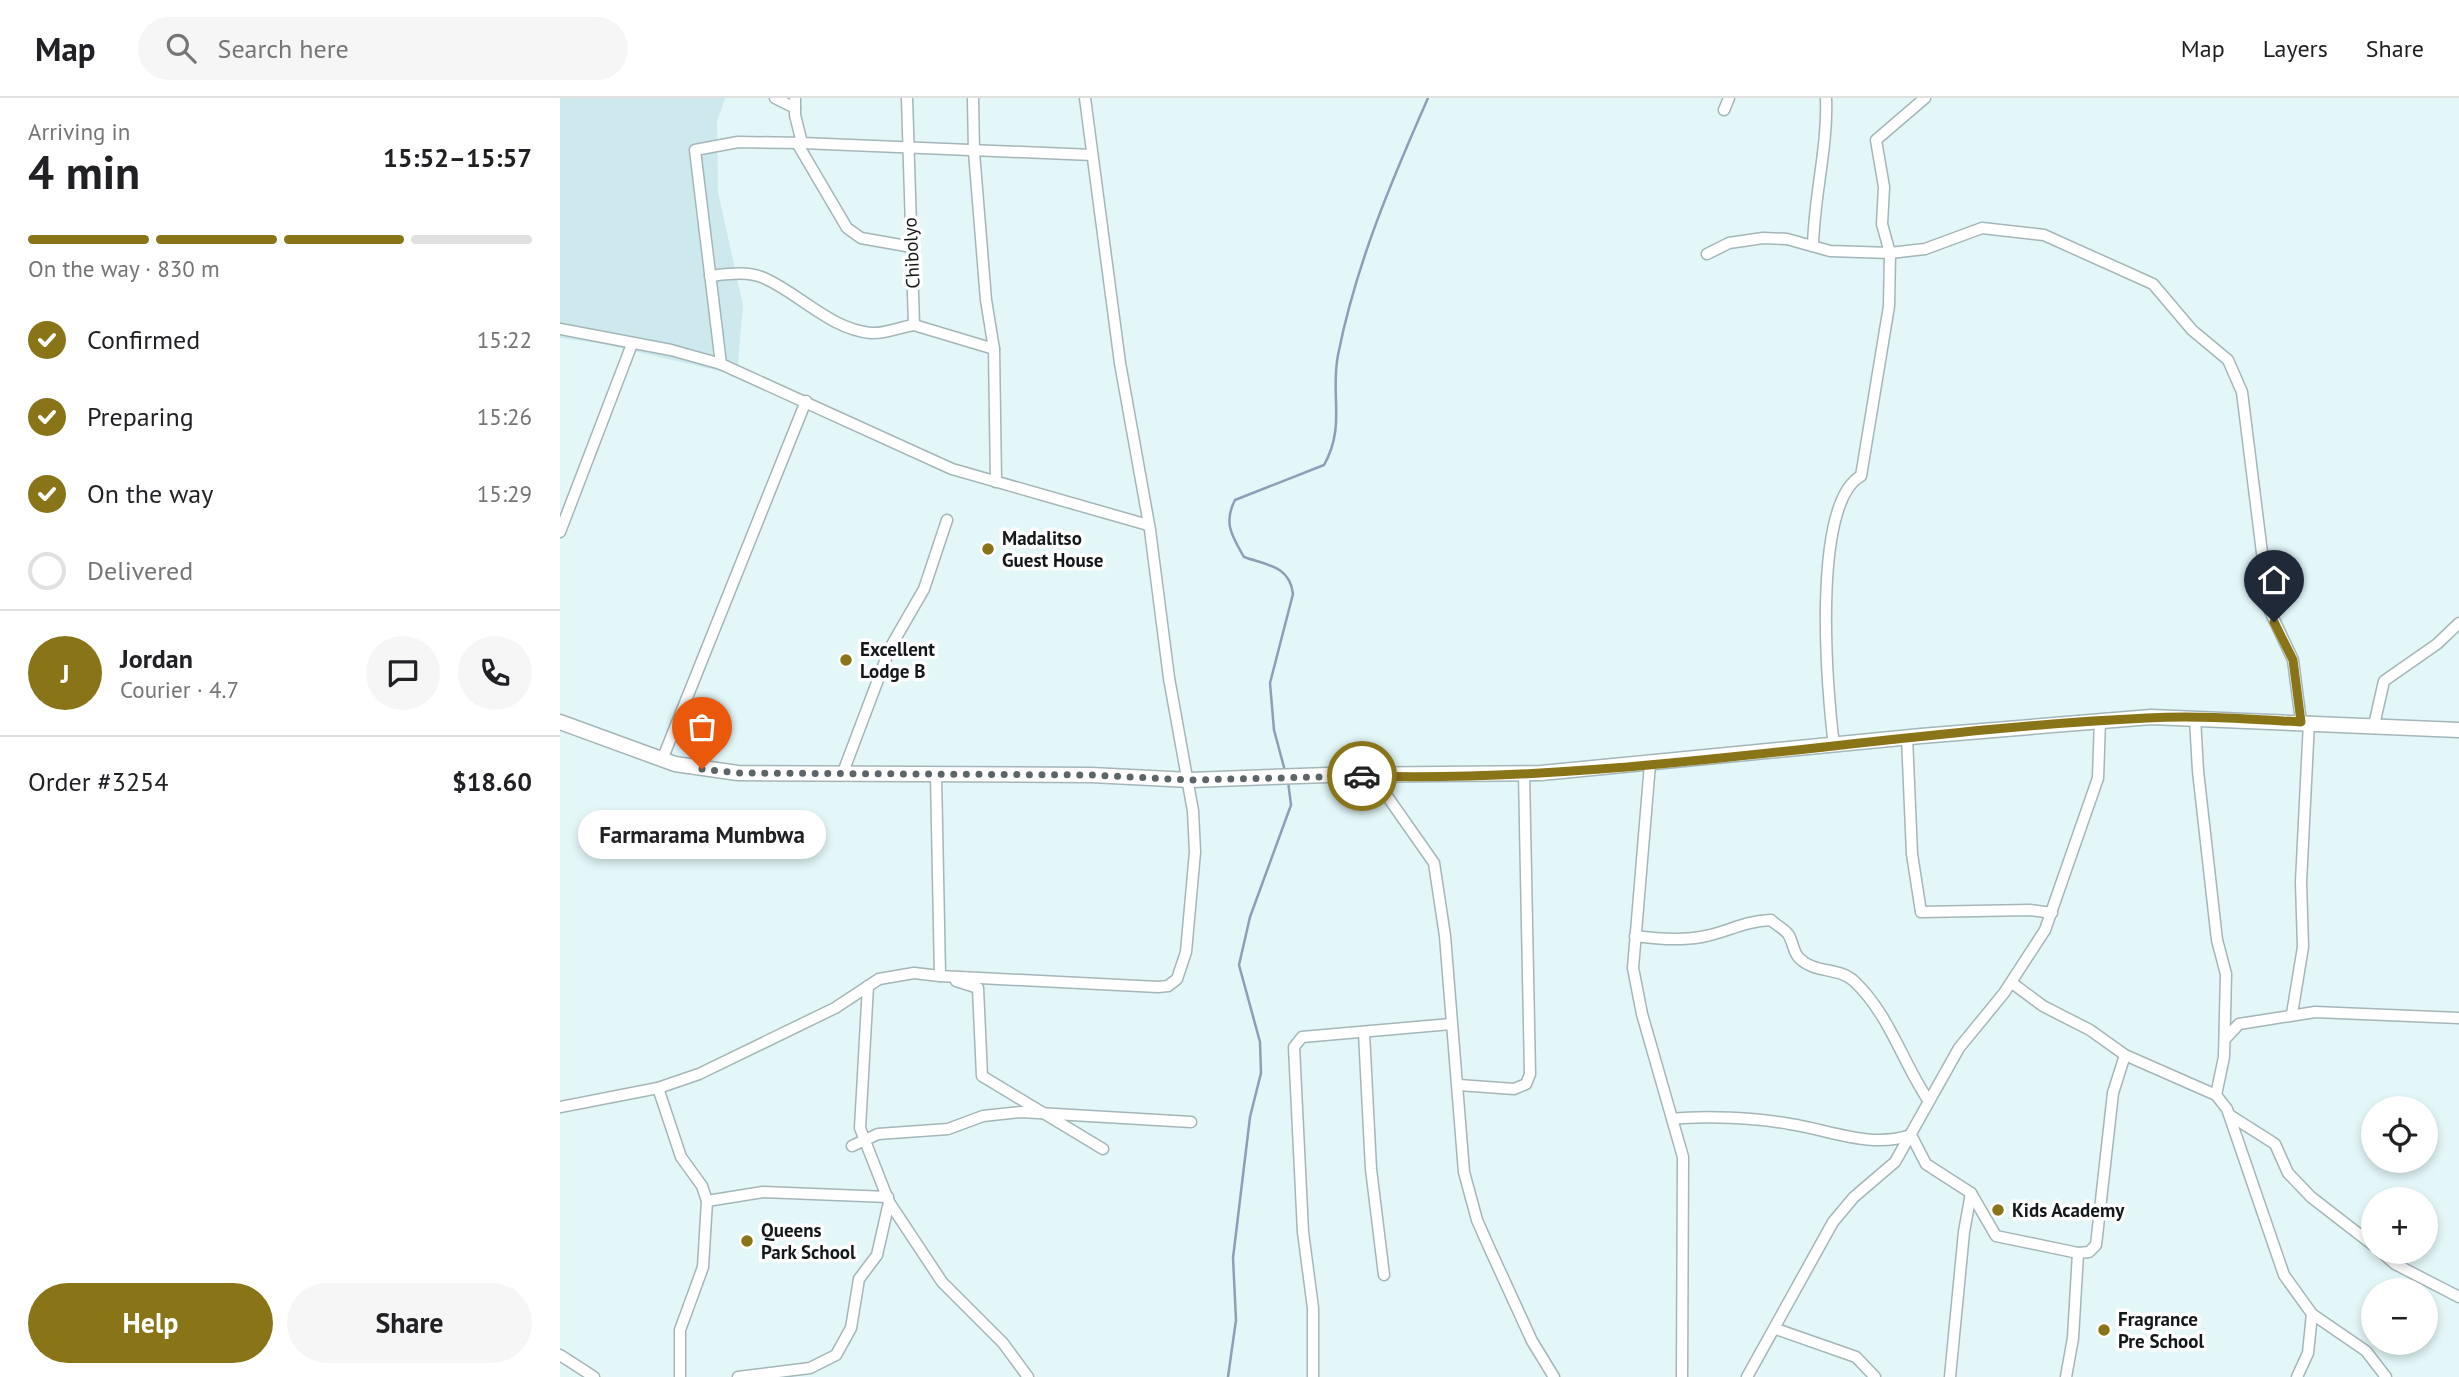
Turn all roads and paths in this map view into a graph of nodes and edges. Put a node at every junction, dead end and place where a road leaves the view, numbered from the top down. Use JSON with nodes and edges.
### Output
{"nodes":[{"id":1,"x":775,"y":98,"type":"edge"},
{"id":2,"x":907,"y":98,"type":"edge"},
{"id":3,"x":973,"y":98,"type":"edge"},
{"id":4,"x":1085,"y":98,"type":"edge"},
{"id":5,"x":1729,"y":98,"type":"edge"},
{"id":6,"x":1826,"y":98,"type":"edge"},
{"id":7,"x":1925,"y":98,"type":"edge"},
{"id":8,"x":795,"y":103,"type":"edge"},
{"id":9,"x":1724,"y":110,"type":"dead end"},
{"id":10,"x":799,"y":143,"type":"junction"},
{"id":11,"x":907,"y":147,"type":"junction"},
{"id":12,"x":974,"y":152,"type":"junction"},
{"id":13,"x":1092,"y":155,"type":"junction"},
{"id":14,"x":1814,"y":246,"type":"junction"},
{"id":15,"x":912,"y":247,"type":"junction"},
{"id":16,"x":1891,"y":253,"type":"junction"},
{"id":17,"x":1707,"y":254,"type":"dead end"},
{"id":18,"x":710,"y":276,"type":"junction"},
{"id":19,"x":914,"y":325,"type":"junction"},
{"id":20,"x":560,"y":329,"type":"edge"},
{"id":21,"x":632,"y":344,"type":"junction"},
{"id":22,"x":994,"y":349,"type":"junction"},
{"id":23,"x":721,"y":365,"type":"junction"},
{"id":24,"x":806,"y":401,"type":"junction"},
{"id":25,"x":996,"y":482,"type":"junction"},
{"id":26,"x":947,"y":520,"type":"dead end"},
{"id":27,"x":1148,"y":525,"type":"junction"},
{"id":28,"x":560,"y":532,"type":"edge"},
{"id":29,"x":2459,"y":623,"type":"edge"},
{"id":30,"x":2195,"y":718,"type":"junction"},
{"id":31,"x":2101,"y":720,"type":"junction"},
{"id":32,"x":560,"y":722,"type":"edge"},
{"id":33,"x":2305,"y":722,"type":"junction"},
{"id":34,"x":2374,"y":725,"type":"junction"},
{"id":35,"x":2459,"y":730,"type":"edge"},
{"id":36,"x":1907,"y":737,"type":"junction"},
{"id":37,"x":1834,"y":745,"type":"junction"},
{"id":38,"x":662,"y":760,"type":"junction"},
{"id":39,"x":1650,"y":764,"type":"junction"},
{"id":40,"x":1524,"y":774,"type":"junction"},
{"id":41,"x":842,"y":775,"type":"junction"},
{"id":42,"x":936,"y":775,"type":"junction"},
{"id":43,"x":1373,"y":776,"type":"junction"},
{"id":44,"x":1190,"y":780,"type":"junction"},
{"id":45,"x":2052,"y":913,"type":"junction"},
{"id":46,"x":1635,"y":936,"type":"junction"},
{"id":47,"x":940,"y":976,"type":"junction"},
{"id":48,"x":2012,"y":983,"type":"junction"},
{"id":49,"x":868,"y":986,"type":"junction"},
{"id":50,"x":2292,"y":1014,"type":"junction"},
{"id":51,"x":2459,"y":1018,"type":"edge"},
{"id":52,"x":1451,"y":1024,"type":"junction"},
{"id":53,"x":1364,"y":1033,"type":"junction"},
{"id":54,"x":2225,"y":1039,"type":"junction"},
{"id":55,"x":2125,"y":1055,"type":"junction"},
{"id":56,"x":1459,"y":1085,"type":"junction"},
{"id":57,"x":658,"y":1088,"type":"junction"},
{"id":58,"x":2216,"y":1095,"type":"junction"},
{"id":59,"x":1928,"y":1100,"type":"junction"},
{"id":60,"x":560,"y":1107,"type":"edge"},
{"id":61,"x":1044,"y":1115,"type":"junction"},
{"id":62,"x":2231,"y":1116,"type":"junction"},
{"id":63,"x":1672,"y":1119,"type":"junction"},
{"id":64,"x":1191,"y":1122,"type":"dead end"},
{"id":65,"x":1911,"y":1135,"type":"junction"},
{"id":66,"x":857,"y":1143,"type":"junction"},
{"id":67,"x":1103,"y":1149,"type":"dead end"},
{"id":68,"x":1971,"y":1194,"type":"junction"},
{"id":69,"x":889,"y":1200,"type":"junction"},
{"id":70,"x":707,"y":1201,"type":"junction"},
{"id":71,"x":2361,"y":1236,"type":"edge"},
{"id":72,"x":2078,"y":1253,"type":"junction"},
{"id":73,"x":2395,"y":1264,"type":"edge"},
{"id":74,"x":1384,"y":1275,"type":"dead end"},
{"id":75,"x":2459,"y":1297,"type":"edge"},
{"id":76,"x":2312,"y":1314,"type":"junction"},
{"id":77,"x":1776,"y":1329,"type":"junction"},
{"id":78,"x":560,"y":1355,"type":"edge"},
{"id":79,"x":594,"y":1377,"type":"edge"},
{"id":80,"x":680,"y":1377,"type":"edge"},
{"id":81,"x":738,"y":1377,"type":"edge"},
{"id":82,"x":1028,"y":1377,"type":"edge"},
{"id":83,"x":1313,"y":1377,"type":"edge"},
{"id":84,"x":1554,"y":1377,"type":"edge"},
{"id":85,"x":1682,"y":1377,"type":"edge"},
{"id":86,"x":1747,"y":1377,"type":"edge"},
{"id":87,"x":1875,"y":1377,"type":"edge"},
{"id":88,"x":1950,"y":1377,"type":"edge"},
{"id":89,"x":2066,"y":1377,"type":"edge"},
{"id":90,"x":2297,"y":1377,"type":"edge"},
{"id":91,"x":2386,"y":1377,"type":"edge"}],
"edges":[{"from":1,"to":8,"type":"street"},
{"from":2,"to":11,"type":"street","name":"Chibolyo"},
{"from":3,"to":12,"type":"street"},
{"from":4,"to":13,"type":"street"},
{"from":5,"to":9,"type":"street"},
{"from":6,"to":14,"type":"street"},
{"from":7,"to":16,"type":"street"},
{"from":8,"to":10,"type":"street"},
{"from":10,"to":11,"type":"street"},
{"from":10,"to":15,"type":"street"},
{"from":10,"to":18,"type":"street"},
{"from":11,"to":12,"type":"street"},
{"from":11,"to":15,"type":"street","name":"Chibolyo"},
{"from":12,"to":13,"type":"street"},
{"from":12,"to":22,"type":"street"},
{"from":13,"to":27,"type":"street"},
{"from":14,"to":16,"type":"street"},
{"from":14,"to":17,"type":"street"},
{"from":15,"to":19,"type":"street","name":"Chibolyo"},
{"from":16,"to":33,"type":"street"},
{"from":16,"to":37,"type":"street"},
{"from":18,"to":19,"type":"street"},
{"from":18,"to":23,"type":"street"},
{"from":19,"to":22,"type":"street"},
{"from":20,"to":21,"type":"street"},
{"from":21,"to":23,"type":"street"},
{"from":21,"to":28,"type":"street"},
{"from":22,"to":25,"type":"street"},
{"from":23,"to":24,"type":"street"},
{"from":24,"to":25,"type":"street"},
{"from":24,"to":38,"type":"street"},
{"from":25,"to":27,"type":"street"},
{"from":26,"to":41,"type":"street"},
{"from":27,"to":44,"type":"street"},
{"from":29,"to":34,"type":"street"},
{"from":30,"to":31,"type":"main road"},
{"from":30,"to":33,"type":"main road"},
{"from":30,"to":54,"type":"street"},
{"from":31,"to":36,"type":"main road"},
{"from":31,"to":45,"type":"street"},
{"from":32,"to":38,"type":"main road"},
{"from":33,"to":34,"type":"main road"},
{"from":33,"to":50,"type":"street"},
{"from":34,"to":35,"type":"main road"},
{"from":36,"to":37,"type":"main road"},
{"from":36,"to":45,"type":"street"},
{"from":37,"to":39,"type":"main road"},
{"from":38,"to":41,"type":"main road"},
{"from":39,"to":40,"type":"main road"},
{"from":39,"to":46,"type":"street"},
{"from":40,"to":43,"type":"main road"},
{"from":40,"to":56,"type":"street"},
{"from":41,"to":42,"type":"main road"},
{"from":42,"to":44,"type":"main road"},
{"from":42,"to":47,"type":"street"},
{"from":43,"to":44,"type":"main road"},
{"from":43,"to":52,"type":"street"},
{"from":44,"to":47,"type":"street"},
{"from":45,"to":48,"type":"street"},
{"from":46,"to":59,"type":"street"},
{"from":46,"to":63,"type":"street"},
{"from":47,"to":49,"type":"street"},
{"from":47,"to":61,"type":"street"},
{"from":48,"to":55,"type":"street"},
{"from":48,"to":59,"type":"street"},
{"from":49,"to":57,"type":"street"},
{"from":49,"to":66,"type":"street"},
{"from":50,"to":51,"type":"street"},
{"from":50,"to":54,"type":"street"},
{"from":52,"to":53,"type":"street"},
{"from":52,"to":56,"type":"street"},
{"from":53,"to":74,"type":"street"},
{"from":53,"to":83,"type":"street"},
{"from":54,"to":58,"type":"street"},
{"from":55,"to":58,"type":"street"},
{"from":55,"to":72,"type":"street"},
{"from":56,"to":84,"type":"street"},
{"from":57,"to":60,"type":"street"},
{"from":57,"to":70,"type":"street"},
{"from":58,"to":62,"type":"street"},
{"from":59,"to":65,"type":"street"},
{"from":61,"to":64,"type":"street"},
{"from":61,"to":66,"type":"street"},
{"from":61,"to":67,"type":"street"},
{"from":62,"to":71,"type":"street"},
{"from":62,"to":76,"type":"street"},
{"from":63,"to":65,"type":"street"},
{"from":63,"to":85,"type":"street"},
{"from":65,"to":68,"type":"street"},
{"from":65,"to":77,"type":"street"},
{"from":66,"to":69,"type":"street"},
{"from":68,"to":72,"type":"street"},
{"from":68,"to":88,"type":"street"},
{"from":69,"to":70,"type":"street"},
{"from":69,"to":81,"type":"street"},
{"from":69,"to":82,"type":"street"},
{"from":70,"to":80,"type":"street"},
{"from":72,"to":89,"type":"street"},
{"from":73,"to":75,"type":"street"},
{"from":76,"to":90,"type":"street"},
{"from":76,"to":91,"type":"street"},
{"from":77,"to":86,"type":"street"},
{"from":77,"to":87,"type":"street"},
{"from":78,"to":79,"type":"street"}]}
